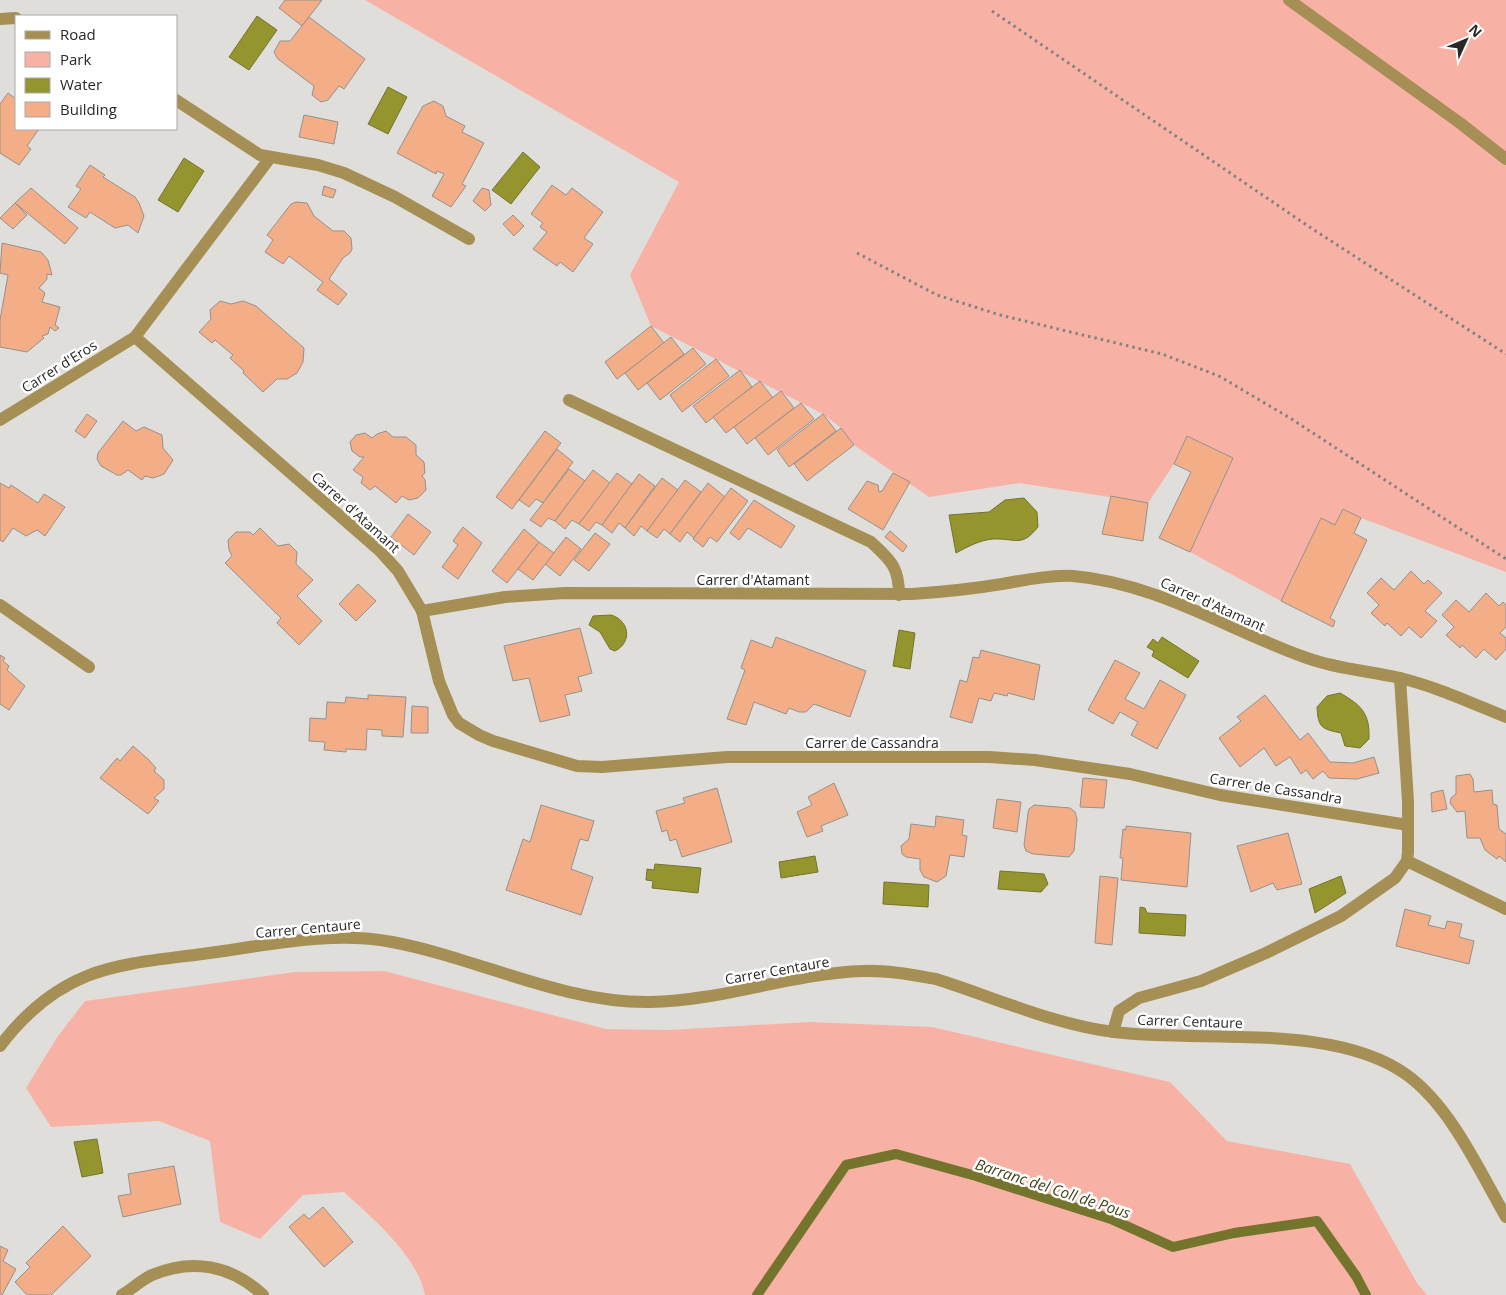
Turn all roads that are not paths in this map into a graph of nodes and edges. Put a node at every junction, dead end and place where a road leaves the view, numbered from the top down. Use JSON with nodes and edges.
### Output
{"nodes":[{"id":1,"x":1289,"y":0,"type":"edge"},
{"id":2,"x":15,"y":18,"type":"edge"},
{"id":3,"x":0,"y":19,"type":"edge"},
{"id":4,"x":178,"y":101,"type":"edge"},
{"id":5,"x":270,"y":158,"type":"junction"},
{"id":6,"x":1506,"y":159,"type":"edge"},
{"id":7,"x":468,"y":240,"type":"dead end"},
{"id":8,"x":135,"y":337,"type":"junction"},
{"id":9,"x":569,"y":400,"type":"dead end"},
{"id":10,"x":0,"y":420,"type":"edge"},
{"id":11,"x":899,"y":594,"type":"junction"},
{"id":12,"x":0,"y":605,"type":"edge"},
{"id":13,"x":422,"y":611,"type":"junction"},
{"id":14,"x":89,"y":667,"type":"dead end"},
{"id":15,"x":1400,"y":678,"type":"junction"},
{"id":16,"x":1506,"y":717,"type":"edge"},
{"id":17,"x":1408,"y":824,"type":"junction"},
{"id":18,"x":1407,"y":861,"type":"junction"},
{"id":19,"x":1506,"y":909,"type":"edge"},
{"id":20,"x":1113,"y":1032,"type":"junction"},
{"id":21,"x":0,"y":1046,"type":"edge"},
{"id":22,"x":1506,"y":1217,"type":"edge"},
{"id":23,"x":122,"y":1295,"type":"edge"},
{"id":24,"x":263,"y":1295,"type":"edge"}],
"edges":[{"from":1,"to":6,"type":"street"},
{"from":2,"to":3,"type":"street"},
{"from":4,"to":5,"type":"street"},
{"from":5,"to":7,"type":"street"},
{"from":5,"to":8,"type":"street"},
{"from":8,"to":10,"type":"street","name":"Carrer d'Eros"},
{"from":8,"to":13,"type":"street","name":"Carrer d'Atamant"},
{"from":9,"to":11,"type":"street"},
{"from":11,"to":13,"type":"street","name":"Carrer d'Atamant"},
{"from":11,"to":15,"type":"street","name":"Carrer d'Atamant"},
{"from":12,"to":14,"type":"street"},
{"from":13,"to":17,"type":"street","name":"Carrer de Cassandra"},
{"from":15,"to":16,"type":"street","name":"Carrer d'Atamant"},
{"from":15,"to":17,"type":"street"},
{"from":17,"to":18,"type":"street"},
{"from":18,"to":19,"type":"street"},
{"from":18,"to":20,"type":"street"},
{"from":20,"to":21,"type":"street","name":"Carrer Centaure"},
{"from":20,"to":22,"type":"street","name":"Carrer Centaure"},
{"from":23,"to":24,"type":"street"}]}
